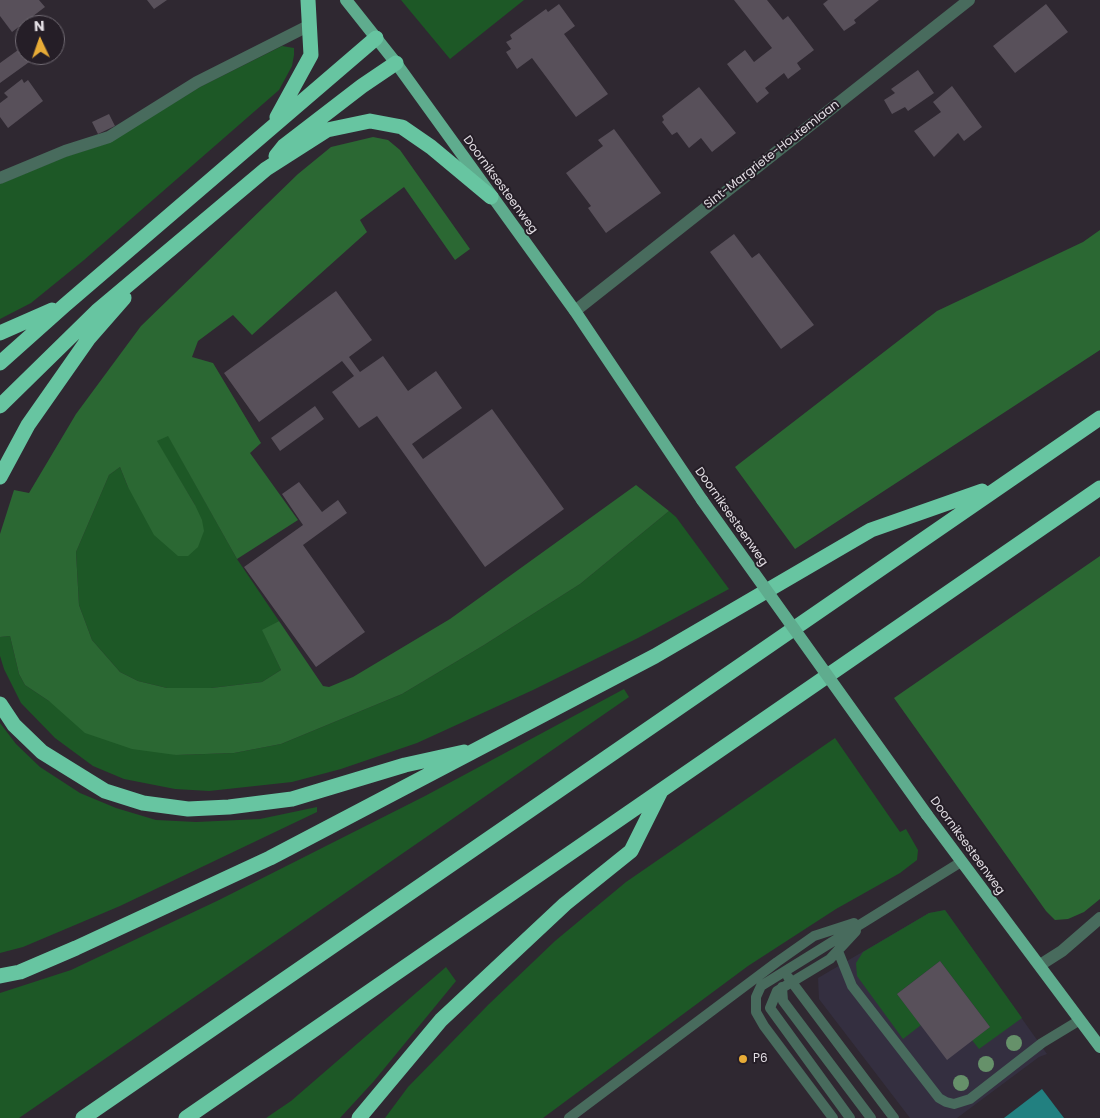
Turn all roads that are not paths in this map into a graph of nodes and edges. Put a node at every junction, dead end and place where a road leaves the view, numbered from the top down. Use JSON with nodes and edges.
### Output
{"nodes":[{"id":1,"x":308,"y":0,"type":"edge"},
{"id":2,"x":346,"y":0,"type":"edge"},
{"id":3,"x":969,"y":0,"type":"edge"},
{"id":4,"x":310,"y":25,"type":"junction"},
{"id":5,"x":376,"y":38,"type":"junction"},
{"id":6,"x":396,"y":63,"type":"junction"},
{"id":7,"x":272,"y":125,"type":"junction"},
{"id":8,"x":266,"y":169,"type":"junction"},
{"id":9,"x":0,"y":178,"type":"edge"},
{"id":10,"x":491,"y":197,"type":"junction"},
{"id":11,"x":158,"y":260,"type":"junction"},
{"id":12,"x":65,"y":305,"type":"junction"},
{"id":13,"x":575,"y":311,"type":"junction"},
{"id":14,"x":0,"y":333,"type":"edge"},
{"id":15,"x":0,"y":364,"type":"edge"},
{"id":16,"x":0,"y":406,"type":"edge"},
{"id":17,"x":1100,"y":418,"type":"edge"},
{"id":18,"x":0,"y":477,"type":"edge"},
{"id":19,"x":1000,"y":485,"type":"junction"},
{"id":20,"x":1100,"y":488,"type":"edge"},
{"id":21,"x":0,"y":704,"type":"edge"},
{"id":22,"x":485,"y":747,"type":"junction"},
{"id":23,"x":662,"y":789,"type":"junction"},
{"id":24,"x":961,"y":862,"type":"junction"},
{"id":25,"x":869,"y":917,"type":"junction"},
{"id":26,"x":1100,"y":918,"type":"edge"},
{"id":27,"x":838,"y":951,"type":"junction"},
{"id":28,"x":777,"y":962,"type":"junction"},
{"id":29,"x":1040,"y":965,"type":"junction"},
{"id":30,"x":784,"y":972,"type":"junction"},
{"id":31,"x":0,"y":976,"type":"edge"},
{"id":32,"x":791,"y":981,"type":"junction"},
{"id":33,"x":782,"y":987,"type":"junction"},
{"id":34,"x":1080,"y":1020,"type":"junction"},
{"id":35,"x":1100,"y":1047,"type":"edge"},
{"id":36,"x":83,"y":1118,"type":"edge"},
{"id":37,"x":186,"y":1118,"type":"edge"},
{"id":38,"x":359,"y":1118,"type":"edge"},
{"id":39,"x":569,"y":1118,"type":"edge"},
{"id":40,"x":833,"y":1118,"type":"edge"},
{"id":41,"x":850,"y":1118,"type":"edge"},
{"id":42,"x":871,"y":1118,"type":"edge"},
{"id":43,"x":894,"y":1118,"type":"edge"}],
"edges":[{"from":1,"to":4,"type":"highway"},
{"from":2,"to":5,"type":"main road","name":"Doorniksesteenweg"},
{"from":3,"to":13,"type":"street","name":"Sint-Margriete-Houtemlaan"},
{"from":4,"to":7,"type":"highway"},
{"from":4,"to":9,"type":"street"},
{"from":5,"to":6,"type":"main road","name":"Doorniksesteenweg"},
{"from":5,"to":7,"type":"highway"},
{"from":6,"to":8,"type":"highway"},
{"from":6,"to":10,"type":"main road","name":"Doorniksesteenweg"},
{"from":7,"to":12,"type":"highway"},
{"from":8,"to":10,"type":"highway"},
{"from":8,"to":11,"type":"highway"},
{"from":10,"to":13,"type":"main road","name":"Doorniksesteenweg"},
{"from":11,"to":16,"type":"highway"},
{"from":11,"to":18,"type":"highway"},
{"from":12,"to":14,"type":"highway"},
{"from":12,"to":15,"type":"highway"},
{"from":13,"to":24,"type":"main road","name":"Doorniksesteenweg","bridge":true},
{"from":17,"to":19,"type":"highway"},
{"from":19,"to":22,"type":"highway"},
{"from":19,"to":36,"type":"highway"},
{"from":20,"to":23,"type":"highway"},
{"from":21,"to":22,"type":"highway"},
{"from":22,"to":31,"type":"highway"},
{"from":23,"to":37,"type":"highway"},
{"from":23,"to":38,"type":"highway"},
{"from":24,"to":25,"type":"lane"},
{"from":24,"to":29,"type":"main road","name":"Doorniksesteenweg"},
{"from":25,"to":27,"type":"lane"},
{"from":25,"to":28,"type":"lane"},
{"from":25,"to":30,"type":"lane"},
{"from":26,"to":29,"type":"street"},
{"from":27,"to":32,"type":"lane"},
{"from":27,"to":34,"type":"lane"},
{"from":28,"to":30,"type":"lane"},
{"from":28,"to":39,"type":"lane"},
{"from":29,"to":34,"type":"main road","name":"Doorniksesteenweg"},
{"from":30,"to":32,"type":"lane"},
{"from":30,"to":40,"type":"lane"},
{"from":32,"to":33,"type":"lane"},
{"from":32,"to":43,"type":"lane"},
{"from":33,"to":41,"type":"lane"},
{"from":33,"to":42,"type":"lane"},
{"from":34,"to":35,"type":"main road","name":"Doorniksesteenweg"}]}
